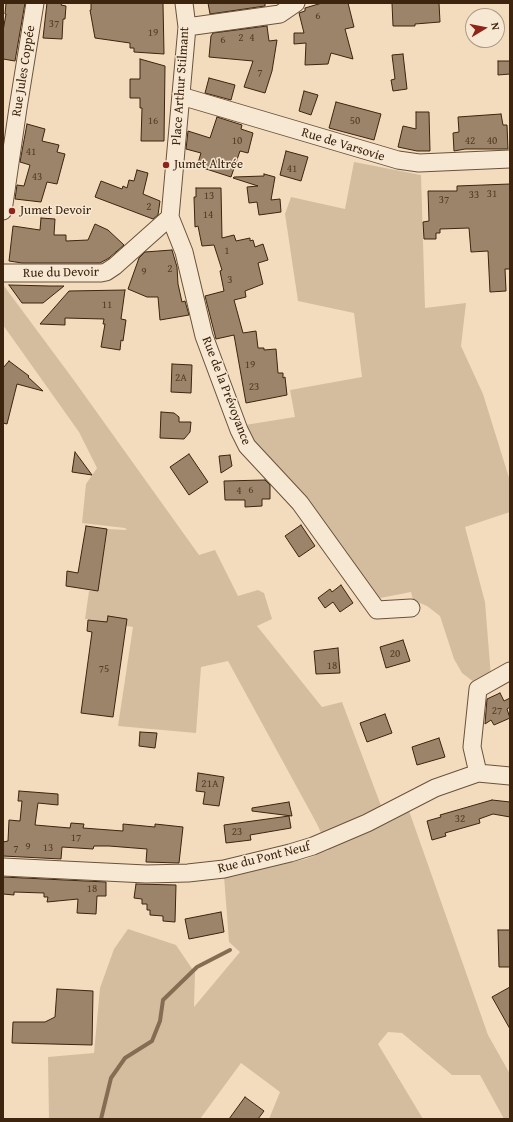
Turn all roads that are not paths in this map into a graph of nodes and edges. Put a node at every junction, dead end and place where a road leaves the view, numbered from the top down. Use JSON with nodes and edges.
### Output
{"nodes":[{"id":1,"x":36,"y":3,"type":"edge"},
{"id":2,"x":184,"y":3,"type":"edge"},
{"id":3,"x":296,"y":3,"type":"edge"},
{"id":4,"x":187,"y":27,"type":"junction"},
{"id":5,"x":181,"y":96,"type":"junction"},
{"id":6,"x":510,"y":159,"type":"edge"},
{"id":7,"x":3,"y":211,"type":"edge"},
{"id":8,"x":170,"y":217,"type":"junction"},
{"id":9,"x":3,"y":273,"type":"edge"},
{"id":10,"x":411,"y":608,"type":"dead end"},
{"id":11,"x":510,"y":671,"type":"edge"},
{"id":12,"x":478,"y":773,"type":"junction"},
{"id":13,"x":510,"y":776,"type":"edge"},
{"id":14,"x":3,"y":867,"type":"edge"}],
"edges":[{"from":1,"to":7,"type":"street","name":"Rue Jules Coppée"},
{"from":2,"to":4,"type":"street","name":"Place Arthur Stilmant"},
{"from":3,"to":4,"type":"street"},
{"from":4,"to":5,"type":"street","name":"Place Arthur Stilmant"},
{"from":5,"to":6,"type":"street","name":"Rue de Varsovie"},
{"from":5,"to":8,"type":"street","name":"Place Arthur Stilmant"},
{"from":8,"to":9,"type":"street","name":"Rue du Devoir"},
{"from":8,"to":10,"type":"street","name":"Rue de la Prévoyance"},
{"from":11,"to":12,"type":"street"},
{"from":12,"to":13,"type":"street","name":"Rue du Pont Neuf"},
{"from":12,"to":14,"type":"street","name":"Rue du Pont Neuf"}]}
